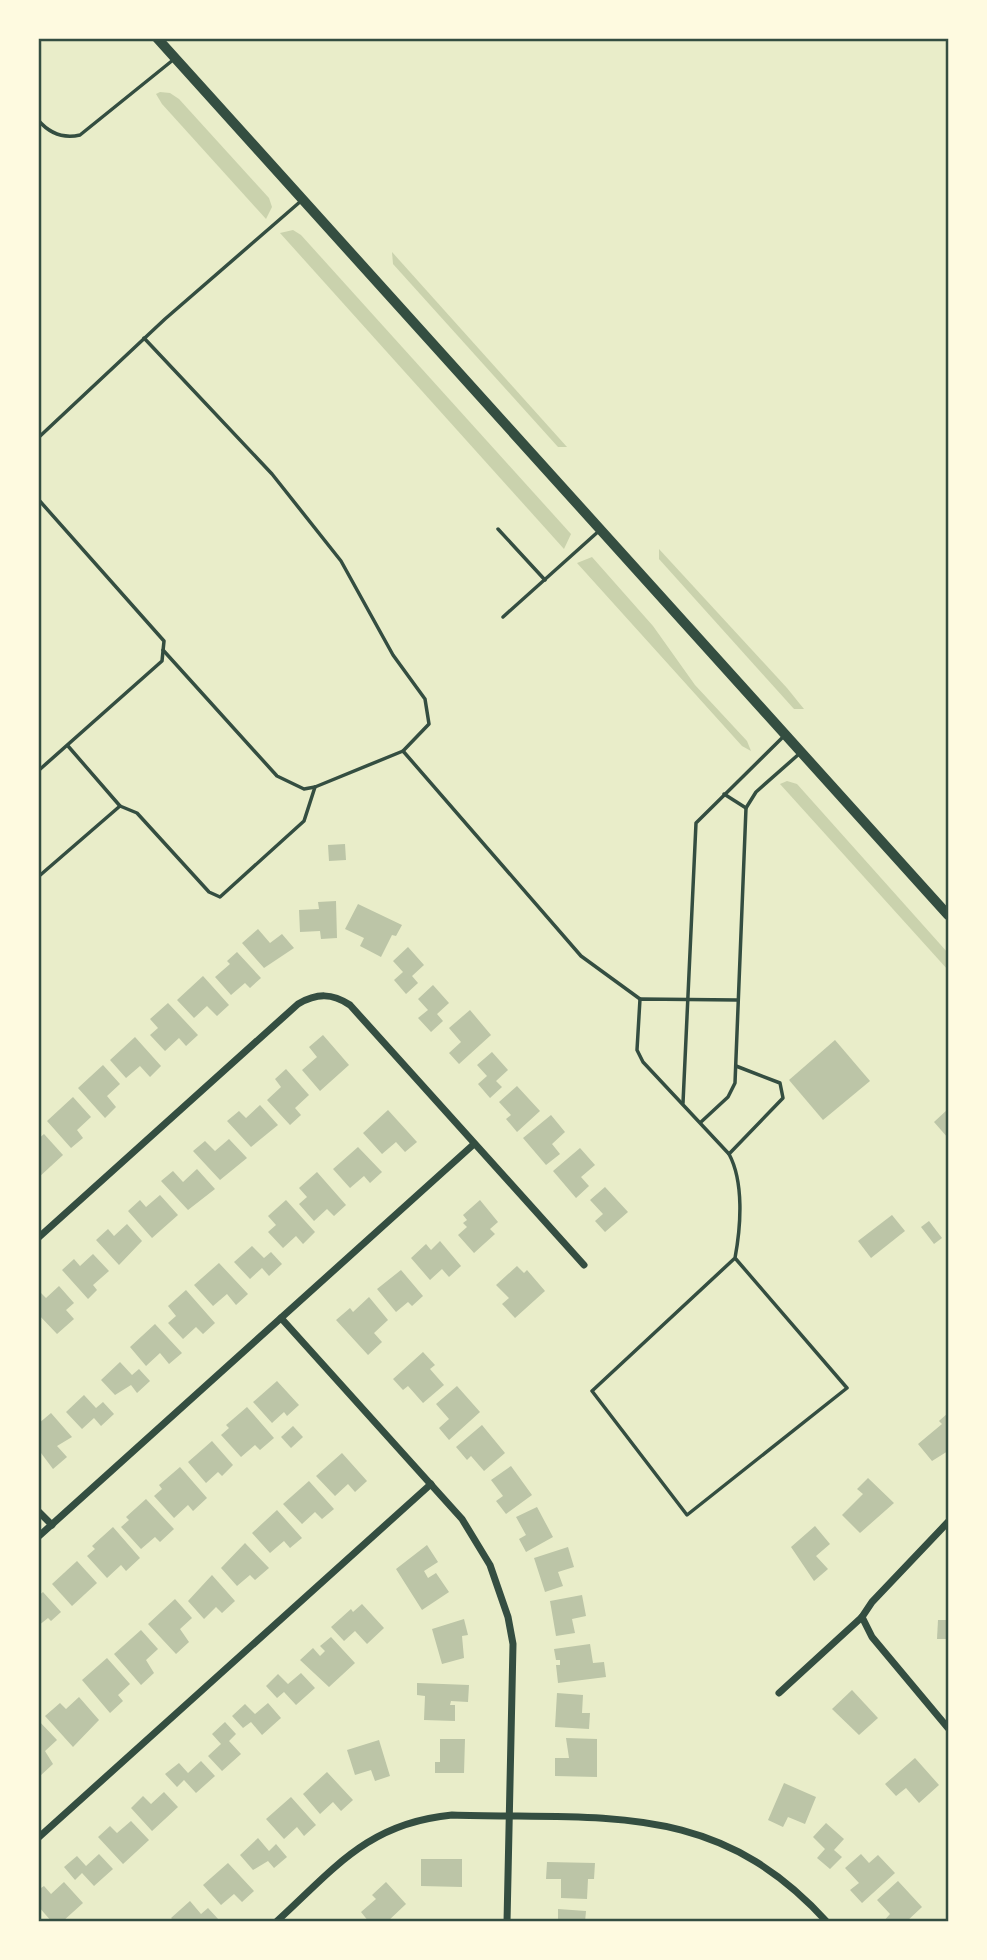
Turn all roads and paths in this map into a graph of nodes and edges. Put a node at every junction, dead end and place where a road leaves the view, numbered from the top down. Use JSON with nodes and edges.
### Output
{"nodes":[{"id":1,"x":157,"y":38,"type":"edge"},
{"id":2,"x":175,"y":58,"type":"junction"},
{"id":3,"x":38,"y":120,"type":"edge"},
{"id":4,"x":303,"y":199,"type":"junction"},
{"id":5,"x":144,"y":338,"type":"junction"},
{"id":6,"x":38,"y":438,"type":"edge"},
{"id":7,"x":38,"y":499,"type":"edge"},
{"id":8,"x":498,"y":528,"type":"dead end"},
{"id":9,"x":600,"y":530,"type":"junction"},
{"id":10,"x":545,"y":580,"type":"junction"},
{"id":11,"x":503,"y":617,"type":"dead end"},
{"id":12,"x":163,"y":650,"type":"junction"},
{"id":13,"x":786,"y":734,"type":"junction"},
{"id":14,"x":68,"y":746,"type":"junction"},
{"id":15,"x":403,"y":751,"type":"junction"},
{"id":16,"x":802,"y":752,"type":"junction"},
{"id":17,"x":38,"y":771,"type":"edge"},
{"id":18,"x":315,"y":788,"type":"junction"},
{"id":19,"x":724,"y":793,"type":"junction"},
{"id":20,"x":120,"y":806,"type":"junction"},
{"id":21,"x":746,"y":808,"type":"junction"},
{"id":22,"x":38,"y":877,"type":"edge"},
{"id":23,"x":948,"y":915,"type":"edge"},
{"id":24,"x":640,"y":999,"type":"junction"},
{"id":25,"x":687,"y":1000,"type":"junction"},
{"id":26,"x":737,"y":1000,"type":"junction"},
{"id":27,"x":736,"y":1066,"type":"junction"},
{"id":28,"x":683,"y":1103,"type":"junction"},
{"id":29,"x":701,"y":1122,"type":"junction"},
{"id":30,"x":474,"y":1144,"type":"junction"},
{"id":31,"x":729,"y":1154,"type":"junction"},
{"id":32,"x":38,"y":1238,"type":"edge"},
{"id":33,"x":735,"y":1258,"type":"junction"},
{"id":34,"x":584,"y":1265,"type":"dead end"},
{"id":35,"x":281,"y":1318,"type":"junction"},
{"id":36,"x":431,"y":1483,"type":"junction"},
{"id":37,"x":38,"y":1511,"type":"edge"},
{"id":38,"x":948,"y":1522,"type":"edge"},
{"id":39,"x":52,"y":1525,"type":"junction"},
{"id":40,"x":38,"y":1538,"type":"edge"},
{"id":41,"x":862,"y":1617,"type":"junction"},
{"id":42,"x":779,"y":1693,"type":"dead end"},
{"id":43,"x":948,"y":1728,"type":"edge"},
{"id":44,"x":511,"y":1817,"type":"junction"},
{"id":45,"x":38,"y":1838,"type":"edge"},
{"id":46,"x":276,"y":1922,"type":"edge"},
{"id":47,"x":507,"y":1922,"type":"edge"},
{"id":48,"x":827,"y":1922,"type":"edge"}],
"edges":[{"from":1,"to":2,"type":"main road"},
{"from":2,"to":3,"type":"lane"},
{"from":2,"to":4,"type":"main road"},
{"from":4,"to":5,"type":"lane"},
{"from":4,"to":9,"type":"main road"},
{"from":5,"to":6,"type":"lane"},
{"from":5,"to":15,"type":"lane"},
{"from":7,"to":12,"type":"lane"},
{"from":8,"to":10,"type":"lane"},
{"from":9,"to":10,"type":"lane"},
{"from":9,"to":13,"type":"main road"},
{"from":10,"to":11,"type":"lane"},
{"from":12,"to":14,"type":"lane"},
{"from":12,"to":18,"type":"lane"},
{"from":13,"to":16,"type":"main road"},
{"from":13,"to":19,"type":"lane"},
{"from":14,"to":17,"type":"lane"},
{"from":14,"to":20,"type":"lane"},
{"from":15,"to":18,"type":"lane"},
{"from":15,"to":24,"type":"lane"},
{"from":16,"to":21,"type":"lane"},
{"from":16,"to":23,"type":"main road"},
{"from":18,"to":20,"type":"lane"},
{"from":19,"to":21,"type":"lane"},
{"from":19,"to":25,"type":"lane"},
{"from":20,"to":22,"type":"lane"},
{"from":21,"to":26,"type":"lane"},
{"from":24,"to":25,"type":"lane"},
{"from":24,"to":28,"type":"lane"},
{"from":25,"to":26,"type":"lane"},
{"from":25,"to":28,"type":"lane"},
{"from":26,"to":27,"type":"lane"},
{"from":27,"to":29,"type":"lane"},
{"from":27,"to":31,"type":"lane"},
{"from":28,"to":29,"type":"lane"},
{"from":29,"to":31,"type":"lane"},
{"from":30,"to":32,"type":"street"},
{"from":30,"to":34,"type":"street"},
{"from":30,"to":35,"type":"street"},
{"from":31,"to":33,"type":"lane"},
{"from":33,"to":33,"type":"lane"},
{"from":35,"to":36,"type":"street"},
{"from":35,"to":39,"type":"street"},
{"from":36,"to":44,"type":"street"},
{"from":36,"to":45,"type":"street"},
{"from":37,"to":39,"type":"street"},
{"from":38,"to":41,"type":"street"},
{"from":39,"to":40,"type":"street"},
{"from":41,"to":42,"type":"street"},
{"from":41,"to":43,"type":"street"},
{"from":44,"to":46,"type":"street"},
{"from":44,"to":47,"type":"street"},
{"from":44,"to":48,"type":"street"}]}
